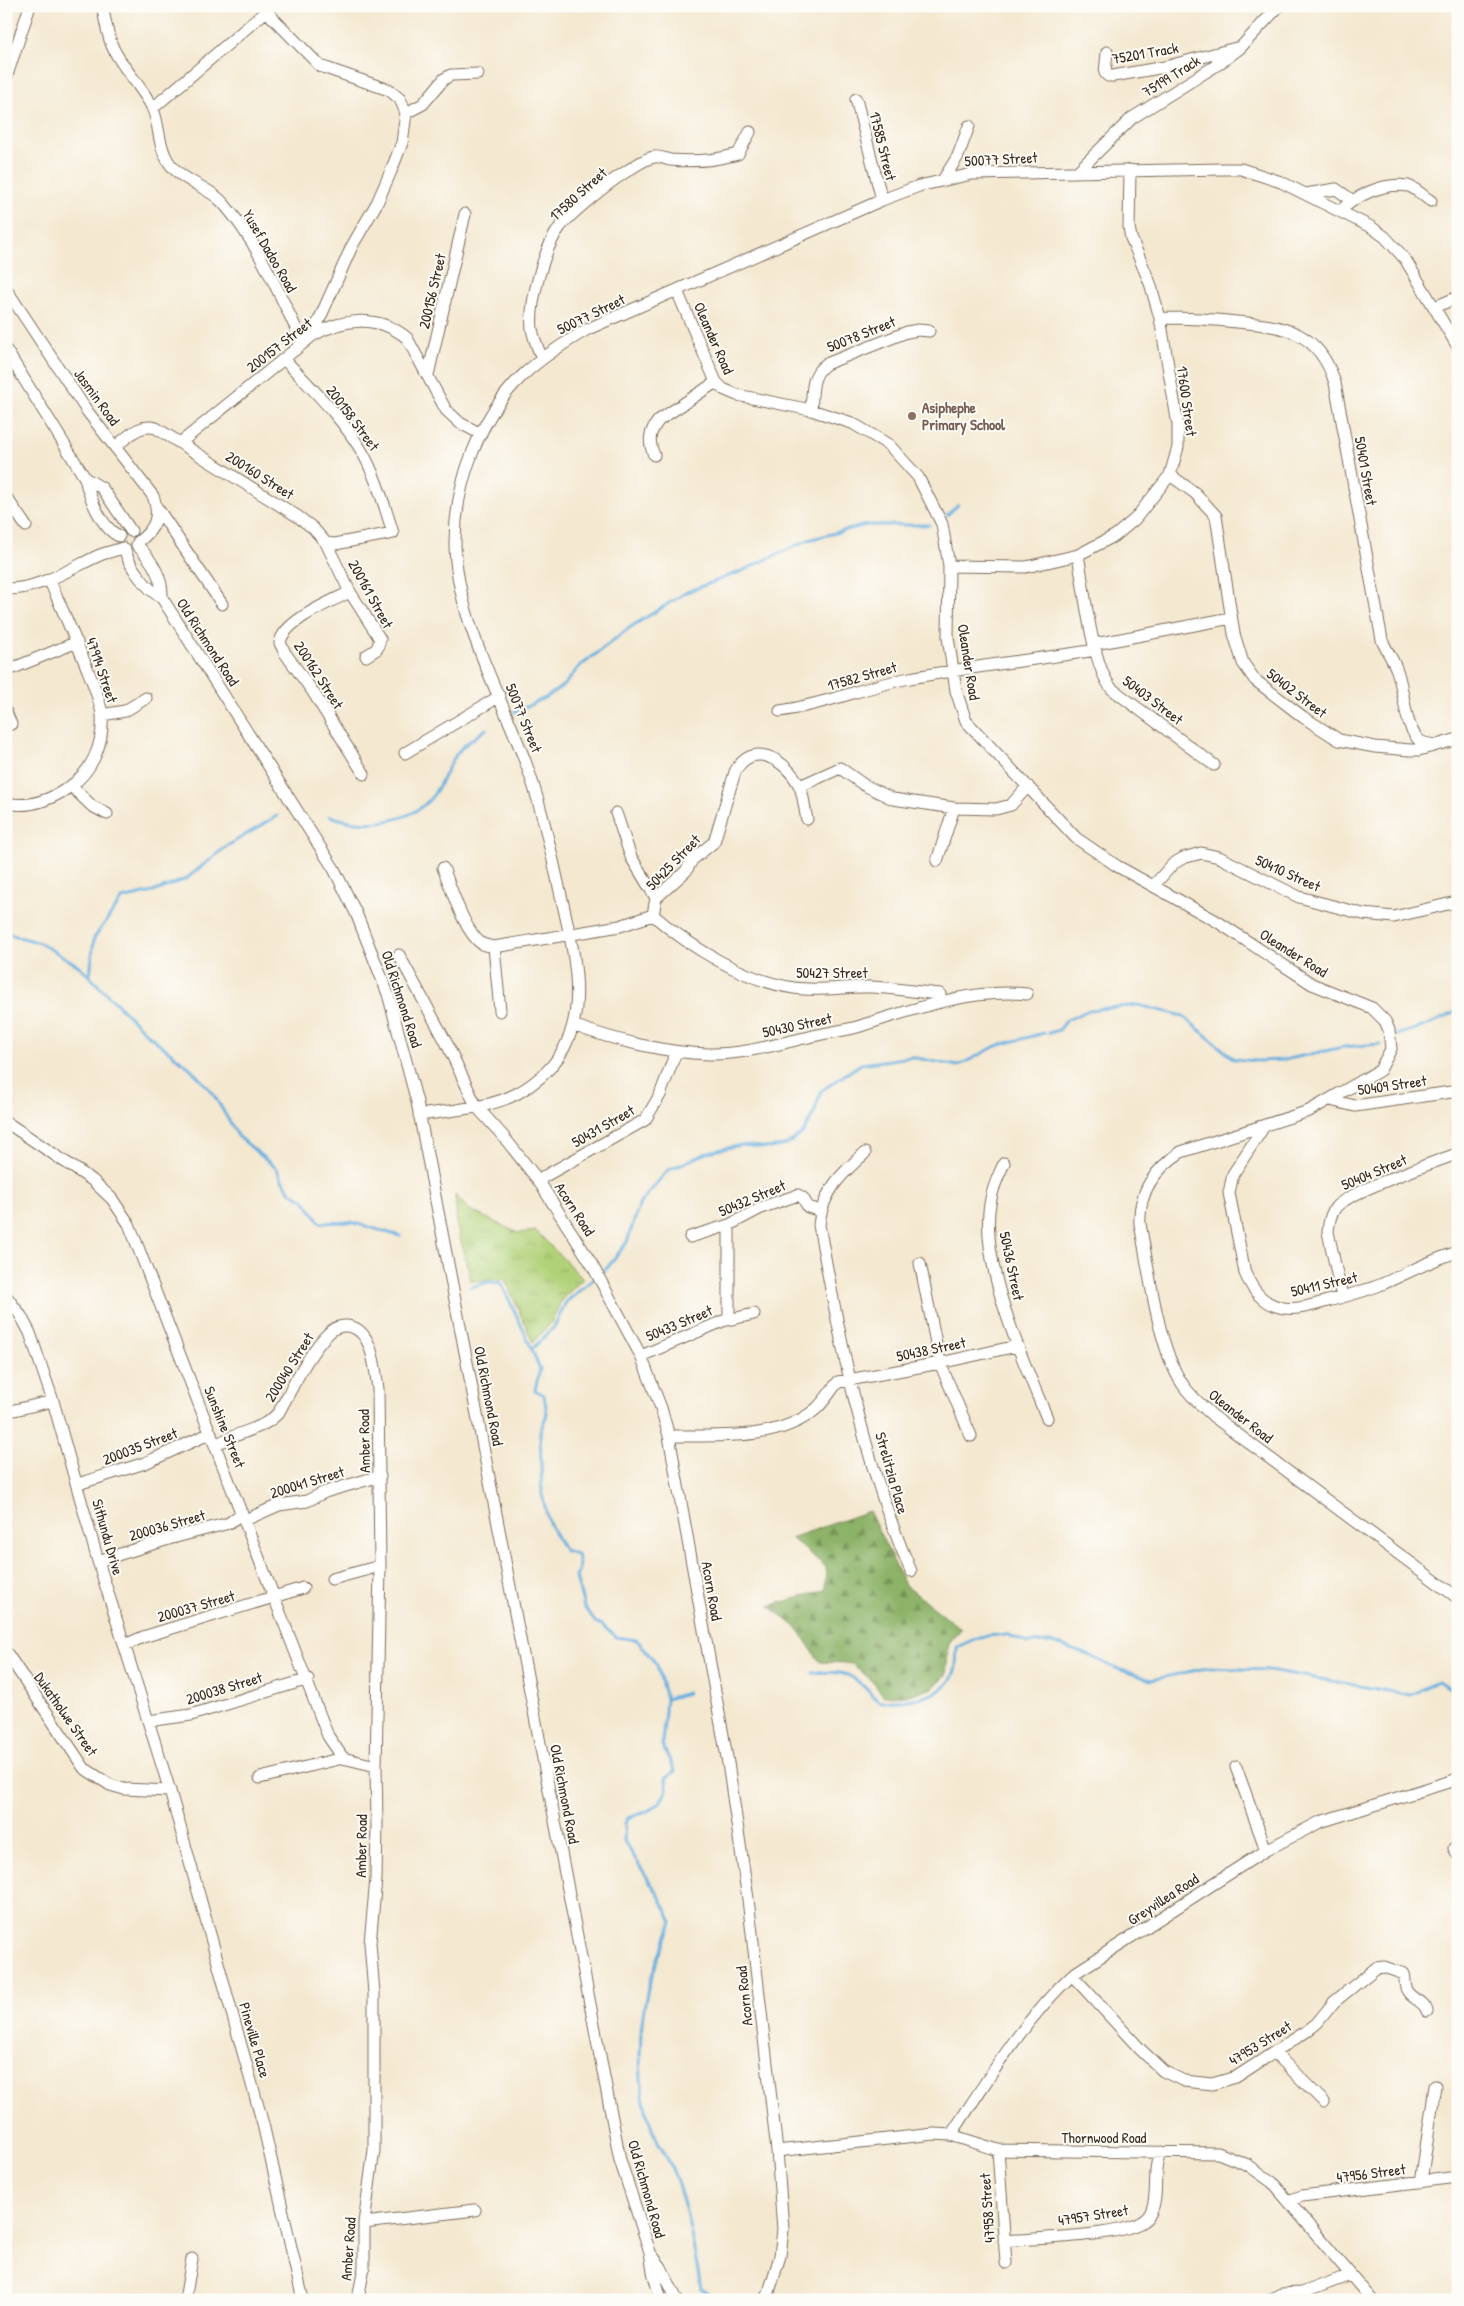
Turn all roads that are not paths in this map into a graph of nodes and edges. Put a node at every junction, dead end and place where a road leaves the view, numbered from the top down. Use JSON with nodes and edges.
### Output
{"nodes":[{"id":1,"x":30,"y":6,"type":"edge"},
{"id":2,"x":102,"y":6,"type":"edge"},
{"id":3,"x":1280,"y":6,"type":"edge"},
{"id":4,"x":269,"y":9,"type":"edge"},
{"id":5,"x":1240,"y":48,"type":"junction"},
{"id":6,"x":1107,"y":52,"type":"dead end"},
{"id":7,"x":478,"y":74,"type":"dead end"},
{"id":8,"x":6,"y":78,"type":"edge"},
{"id":9,"x":856,"y":99,"type":"dead end"},
{"id":10,"x":153,"y":108,"type":"junction"},
{"id":11,"x":406,"y":113,"type":"junction"},
{"id":12,"x":969,"y":126,"type":"dead end"},
{"id":13,"x":750,"y":132,"type":"dead end"},
{"id":14,"x":1130,"y":170,"type":"junction"},
{"id":15,"x":1077,"y":172,"type":"junction"},
{"id":16,"x":943,"y":180,"type":"junction"},
{"id":17,"x":1306,"y":194,"type":"junction"},
{"id":18,"x":882,"y":200,"type":"junction"},
{"id":19,"x":1352,"y":200,"type":"junction"},
{"id":20,"x":1431,"y":201,"type":"dead end"},
{"id":21,"x":1340,"y":211,"type":"junction"},
{"id":22,"x":465,"y":214,"type":"dead end"},
{"id":23,"x":6,"y":289,"type":"edge"},
{"id":24,"x":677,"y":290,"type":"junction"},
{"id":25,"x":1458,"y":297,"type":"edge"},
{"id":26,"x":1435,"y":307,"type":"junction"},
{"id":27,"x":1160,"y":318,"type":"junction"},
{"id":28,"x":929,"y":331,"type":"dead end"},
{"id":29,"x":307,"y":340,"type":"junction"},
{"id":30,"x":1458,"y":347,"type":"edge"},
{"id":31,"x":6,"y":350,"type":"edge"},
{"id":32,"x":284,"y":358,"type":"junction"},
{"id":33,"x":542,"y":358,"type":"junction"},
{"id":34,"x":428,"y":376,"type":"junction"},
{"id":35,"x":716,"y":382,"type":"junction"},
{"id":36,"x":811,"y":410,"type":"junction"},
{"id":37,"x":481,"y":434,"type":"junction"},
{"id":38,"x":180,"y":443,"type":"junction"},
{"id":39,"x":115,"y":447,"type":"junction"},
{"id":40,"x":654,"y":455,"type":"dead end"},
{"id":41,"x":1170,"y":475,"type":"junction"},
{"id":42,"x":85,"y":478,"type":"junction"},
{"id":43,"x":6,"y":497,"type":"edge"},
{"id":44,"x":158,"y":509,"type":"junction"},
{"id":45,"x":26,"y":526,"type":"dead end"},
{"id":46,"x":135,"y":537,"type":"junction"},
{"id":47,"x":121,"y":543,"type":"junction"},
{"id":48,"x":326,"y":543,"type":"junction"},
{"id":49,"x":1078,"y":555,"type":"junction"},
{"id":50,"x":949,"y":566,"type":"junction"},
{"id":51,"x":49,"y":579,"type":"junction"},
{"id":52,"x":7,"y":589,"type":"edge"},
{"id":53,"x":350,"y":592,"type":"junction"},
{"id":54,"x":162,"y":598,"type":"junction"},
{"id":55,"x":222,"y":604,"type":"dead end"},
{"id":56,"x":1231,"y":618,"type":"junction"},
{"id":57,"x":77,"y":642,"type":"junction"},
{"id":58,"x":1095,"y":647,"type":"junction"},
{"id":59,"x":366,"y":656,"type":"dead end"},
{"id":60,"x":952,"y":670,"type":"junction"},
{"id":61,"x":6,"y":671,"type":"edge"},
{"id":62,"x":500,"y":696,"type":"junction"},
{"id":63,"x":146,"y":698,"type":"dead end"},
{"id":64,"x":780,"y":711,"type":"dead end"},
{"id":65,"x":6,"y":712,"type":"edge"},
{"id":66,"x":102,"y":715,"type":"junction"},
{"id":67,"x":11,"y":724,"type":"dead end"},
{"id":68,"x":1458,"y":739,"type":"edge"},
{"id":69,"x":1436,"y":745,"type":"junction"},
{"id":70,"x":405,"y":753,"type":"dead end"},
{"id":71,"x":1214,"y":765,"type":"dead end"},
{"id":72,"x":364,"y":774,"type":"dead end"},
{"id":73,"x":71,"y":786,"type":"junction"},
{"id":74,"x":800,"y":786,"type":"junction"},
{"id":75,"x":1028,"y":786,"type":"junction"},
{"id":76,"x":6,"y":803,"type":"edge"},
{"id":77,"x":954,"y":808,"type":"junction"},
{"id":78,"x":107,"y":814,"type":"dead end"},
{"id":79,"x":616,"y":814,"type":"dead end"},
{"id":80,"x":807,"y":819,"type":"dead end"},
{"id":81,"x":937,"y":861,"type":"dead end"},
{"id":82,"x":443,"y":868,"type":"dead end"},
{"id":83,"x":1154,"y":885,"type":"junction"},
{"id":84,"x":656,"y":898,"type":"junction"},
{"id":85,"x":1452,"y":903,"type":"dead end"},
{"id":86,"x":653,"y":915,"type":"junction"},
{"id":87,"x":570,"y":935,"type":"junction"},
{"id":88,"x":494,"y":947,"type":"junction"},
{"id":89,"x":399,"y":955,"type":"dead end"},
{"id":90,"x":1027,"y":994,"type":"dead end"},
{"id":91,"x":939,"y":998,"type":"junction"},
{"id":92,"x":500,"y":1011,"type":"dead end"},
{"id":93,"x":573,"y":1025,"type":"junction"},
{"id":94,"x":676,"y":1052,"type":"junction"},
{"id":95,"x":1458,"y":1091,"type":"edge"},
{"id":96,"x":1330,"y":1100,"type":"junction"},
{"id":97,"x":476,"y":1106,"type":"junction"},
{"id":98,"x":419,"y":1115,"type":"junction"},
{"id":99,"x":6,"y":1122,"type":"edge"},
{"id":100,"x":1265,"y":1125,"type":"junction"},
{"id":101,"x":865,"y":1153,"type":"dead end"},
{"id":102,"x":1456,"y":1154,"type":"dead end"},
{"id":103,"x":1004,"y":1163,"type":"dead end"},
{"id":104,"x":538,"y":1180,"type":"junction"},
{"id":105,"x":821,"y":1211,"type":"junction"},
{"id":106,"x":729,"y":1225,"type":"junction"},
{"id":107,"x":690,"y":1237,"type":"dead end"},
{"id":108,"x":1458,"y":1252,"type":"edge"},
{"id":109,"x":920,"y":1263,"type":"dead end"},
{"id":110,"x":6,"y":1296,"type":"edge"},
{"id":111,"x":1342,"y":1297,"type":"junction"},
{"id":112,"x":754,"y":1314,"type":"dead end"},
{"id":113,"x":729,"y":1319,"type":"junction"},
{"id":114,"x":1017,"y":1346,"type":"junction"},
{"id":115,"x":641,"y":1356,"type":"junction"},
{"id":116,"x":940,"y":1363,"type":"junction"},
{"id":117,"x":850,"y":1381,"type":"junction"},
{"id":118,"x":378,"y":1389,"type":"joint"},
{"id":119,"x":53,"y":1401,"type":"junction"},
{"id":120,"x":6,"y":1412,"type":"edge"},
{"id":121,"x":1047,"y":1418,"type":"dead end"},
{"id":122,"x":211,"y":1434,"type":"junction"},
{"id":123,"x":669,"y":1436,"type":"junction"},
{"id":124,"x":971,"y":1436,"type":"dead end"},
{"id":125,"x":216,"y":1445,"type":"junction"},
{"id":126,"x":380,"y":1476,"type":"junction"},
{"id":127,"x":78,"y":1484,"type":"junction"},
{"id":128,"x":243,"y":1516,"type":"junction"},
{"id":129,"x":98,"y":1562,"type":"junction"},
{"id":130,"x":380,"y":1566,"type":"junction"},
{"id":131,"x":911,"y":1571,"type":"dead end"},
{"id":132,"x":332,"y":1579,"type":"dead end"},
{"id":133,"x":303,"y":1588,"type":"dead end"},
{"id":134,"x":275,"y":1596,"type":"junction"},
{"id":135,"x":1458,"y":1598,"type":"edge"},
{"id":136,"x":125,"y":1645,"type":"junction"},
{"id":137,"x":6,"y":1652,"type":"edge"},
{"id":138,"x":308,"y":1679,"type":"junction"},
{"id":139,"x":148,"y":1721,"type":"junction"},
{"id":140,"x":343,"y":1758,"type":"junction"},
{"id":141,"x":376,"y":1766,"type":"junction"},
{"id":142,"x":1236,"y":1768,"type":"dead end"},
{"id":143,"x":260,"y":1778,"type":"dead end"},
{"id":144,"x":1458,"y":1779,"type":"edge"},
{"id":145,"x":170,"y":1791,"type":"junction"},
{"id":146,"x":1266,"y":1850,"type":"junction"},
{"id":147,"x":1072,"y":1975,"type":"junction"},
{"id":148,"x":1427,"y":2011,"type":"dead end"},
{"id":149,"x":1275,"y":2053,"type":"junction"},
{"id":150,"x":1435,"y":2086,"type":"dead end"},
{"id":151,"x":1324,"y":2102,"type":"dead end"},
{"id":152,"x":951,"y":2135,"type":"junction"},
{"id":153,"x":998,"y":2150,"type":"junction"},
{"id":154,"x":777,"y":2151,"type":"junction"},
{"id":155,"x":1161,"y":2152,"type":"junction"},
{"id":156,"x":1458,"y":2177,"type":"edge"},
{"id":157,"x":1421,"y":2182,"type":"junction"},
{"id":158,"x":1288,"y":2201,"type":"junction"},
{"id":159,"x":476,"y":2210,"type":"dead end"},
{"id":160,"x":364,"y":2224,"type":"junction"},
{"id":161,"x":1004,"y":2241,"type":"junction"},
{"id":162,"x":650,"y":2252,"type":"junction"},
{"id":163,"x":192,"y":2259,"type":"dead end"},
{"id":164,"x":1006,"y":2263,"type":"dead end"},
{"id":165,"x":1350,"y":2274,"type":"junction"},
{"id":166,"x":1299,"y":2296,"type":"edge"},
{"id":167,"x":770,"y":2297,"type":"edge"},
{"id":168,"x":184,"y":2300,"type":"edge"},
{"id":169,"x":303,"y":2300,"type":"edge"},
{"id":170,"x":355,"y":2300,"type":"edge"},
{"id":171,"x":661,"y":2300,"type":"edge"},
{"id":172,"x":677,"y":2300,"type":"edge"},
{"id":173,"x":1269,"y":2300,"type":"edge"},
{"id":174,"x":1372,"y":2300,"type":"edge"}],
"edges":[{"from":1,"to":8,"type":"street"},
{"from":2,"to":10,"type":"street","name":"Yusef Dadoo Road"},
{"from":3,"to":5,"type":"street","name":"75199 Track"},
{"from":4,"to":10,"type":"street"},
{"from":4,"to":11,"type":"street"},
{"from":5,"to":6,"type":"street","name":"75201 Track"},
{"from":5,"to":15,"type":"street","name":"75199 Track"},
{"from":7,"to":11,"type":"street"},
{"from":9,"to":18,"type":"street","name":"17585 Street"},
{"from":10,"to":29,"type":"street","name":"Yusef Dadoo Road"},
{"from":11,"to":29,"type":"street"},
{"from":12,"to":16,"type":"street"},
{"from":13,"to":33,"type":"street","name":"17580 Street"},
{"from":14,"to":15,"type":"street","name":"50077 Street"},
{"from":14,"to":17,"type":"street","name":"50077 Street"},
{"from":14,"to":27,"type":"street","name":"17600 Street"},
{"from":15,"to":16,"type":"street","name":"50077 Street"},
{"from":16,"to":18,"type":"street","name":"50077 Street"},
{"from":17,"to":19,"type":"street"},
{"from":17,"to":21,"type":"street","name":"50077 Street"},
{"from":18,"to":24,"type":"street","name":"50077 Street"},
{"from":19,"to":20,"type":"street"},
{"from":19,"to":21,"type":"street"},
{"from":21,"to":26,"type":"street","name":"50077 Street"},
{"from":22,"to":34,"type":"street","name":"200156 Street"},
{"from":23,"to":39,"type":"street","name":"Jasmin Road"},
{"from":24,"to":33,"type":"street","name":"50077 Street"},
{"from":24,"to":35,"type":"street","name":"Oleander Road"},
{"from":25,"to":26,"type":"street"},
{"from":26,"to":30,"type":"street","name":"50077 Street"},
{"from":27,"to":41,"type":"street","name":"17600 Street"},
{"from":27,"to":69,"type":"street","name":"50401 Street"},
{"from":28,"to":36,"type":"street","name":"50078 Street"},
{"from":29,"to":32,"type":"street","name":"200157 Street"},
{"from":29,"to":34,"type":"street","name":"200157 Street"},
{"from":31,"to":42,"type":"street","name":"Old Richmond Road"},
{"from":32,"to":38,"type":"street","name":"200157 Street"},
{"from":32,"to":48,"type":"street","name":"200158 Street"},
{"from":33,"to":37,"type":"street","name":"50077 Street"},
{"from":34,"to":37,"type":"street","name":"200157 Street"},
{"from":35,"to":36,"type":"street","name":"Oleander Road"},
{"from":35,"to":40,"type":"street"},
{"from":36,"to":50,"type":"street","name":"Oleander Road"},
{"from":37,"to":62,"type":"street","name":"50077 Street"},
{"from":38,"to":39,"type":"street","name":"200160 Street"},
{"from":38,"to":48,"type":"street","name":"200160 Street"},
{"from":39,"to":44,"type":"street","name":"Jasmin Road"},
{"from":41,"to":49,"type":"street","name":"17600 Street"},
{"from":41,"to":56,"type":"street","name":"50402 Street"},
{"from":42,"to":46,"type":"street","name":"Old Richmond Road"},
{"from":42,"to":47,"type":"street","name":"Old Richmond Road"},
{"from":43,"to":45,"type":"street"},
{"from":44,"to":46,"type":"street"},
{"from":44,"to":55,"type":"street","name":"Jasmin Road"},
{"from":46,"to":47,"type":"street"},
{"from":46,"to":47,"type":"street"},
{"from":46,"to":54,"type":"street","name":"Old Richmond Road"},
{"from":47,"to":51,"type":"street"},
{"from":47,"to":54,"type":"street","name":"Old Richmond Road"},
{"from":48,"to":53,"type":"street","name":"200161 Street"},
{"from":49,"to":50,"type":"street","name":"17600 Street"},
{"from":49,"to":58,"type":"street","name":"50403 Street"},
{"from":50,"to":60,"type":"street","name":"Oleander Road"},
{"from":51,"to":52,"type":"street"},
{"from":51,"to":57,"type":"street","name":"47914 Street"},
{"from":53,"to":59,"type":"street","name":"200161 Street"},
{"from":53,"to":72,"type":"street","name":"200162 Street"},
{"from":54,"to":98,"type":"street","name":"Old Richmond Road"},
{"from":56,"to":58,"type":"street","name":"17582 Street"},
{"from":56,"to":69,"type":"street","name":"50402 Street"},
{"from":57,"to":61,"type":"street"},
{"from":57,"to":66,"type":"street","name":"47914 Street"},
{"from":58,"to":60,"type":"street","name":"17582 Street"},
{"from":58,"to":71,"type":"street","name":"50403 Street"},
{"from":60,"to":64,"type":"street","name":"17582 Street"},
{"from":60,"to":75,"type":"street","name":"Oleander Road"},
{"from":62,"to":70,"type":"street"},
{"from":62,"to":87,"type":"street","name":"50077 Street"},
{"from":63,"to":66,"type":"street"},
{"from":65,"to":67,"type":"street"},
{"from":66,"to":73,"type":"street","name":"47914 Street"},
{"from":68,"to":69,"type":"street","name":"50402 Street"},
{"from":73,"to":76,"type":"street","name":"47914 Street"},
{"from":73,"to":78,"type":"street"},
{"from":74,"to":77,"type":"street"},
{"from":74,"to":80,"type":"street","name":"50425 Street"},
{"from":74,"to":84,"type":"street","name":"50425 Street"},
{"from":75,"to":77,"type":"street"},
{"from":75,"to":83,"type":"street","name":"Oleander Road"},
{"from":77,"to":81,"type":"street"},
{"from":79,"to":84,"type":"street"},
{"from":82,"to":88,"type":"street"},
{"from":83,"to":85,"type":"street","name":"50410 Street"},
{"from":83,"to":96,"type":"street","name":"Oleander Road"},
{"from":84,"to":86,"type":"street","name":"50425 Street"},
{"from":86,"to":87,"type":"street","name":"50425 Street"},
{"from":86,"to":91,"type":"street","name":"50427 Street"},
{"from":87,"to":88,"type":"street","name":"50425 Street"},
{"from":87,"to":93,"type":"street","name":"50077 Street"},
{"from":88,"to":92,"type":"street"},
{"from":89,"to":97,"type":"street","name":"Acorn Road"},
{"from":90,"to":91,"type":"street","name":"50430 Street"},
{"from":91,"to":94,"type":"street","name":"50430 Street"},
{"from":93,"to":94,"type":"street","name":"50430 Street"},
{"from":93,"to":97,"type":"street","name":"50077 Street"},
{"from":94,"to":104,"type":"street","name":"50431 Street"},
{"from":95,"to":96,"type":"street","name":"50409 Street"},
{"from":96,"to":100,"type":"street","name":"Oleander Road"},
{"from":97,"to":98,"type":"street","name":"50077 Street"},
{"from":97,"to":104,"type":"street","name":"Acorn Road"},
{"from":98,"to":162,"type":"street","name":"Old Richmond Road"},
{"from":99,"to":122,"type":"street","name":"Sunshine Street"},
{"from":100,"to":111,"type":"street","name":"50411 Street"},
{"from":100,"to":135,"type":"street","name":"Oleander Road"},
{"from":101,"to":105,"type":"street"},
{"from":102,"to":111,"type":"street","name":"50404 Street"},
{"from":103,"to":114,"type":"street","name":"50436 Street"},
{"from":104,"to":115,"type":"street","name":"Acorn Road"},
{"from":105,"to":106,"type":"street","name":"50432 Street"},
{"from":105,"to":117,"type":"street","name":"Strelitzia Place"},
{"from":106,"to":107,"type":"street","name":"50432 Street"},
{"from":106,"to":113,"type":"street","name":"50433 Street"},
{"from":108,"to":111,"type":"street","name":"50411 Street"},
{"from":109,"to":116,"type":"street"},
{"from":110,"to":119,"type":"street","name":"Sithundu Drive"},
{"from":112,"to":113,"type":"street","name":"50433 Street"},
{"from":113,"to":115,"type":"street","name":"50433 Street"},
{"from":114,"to":116,"type":"street","name":"50438 Street"},
{"from":114,"to":121,"type":"street","name":"50436 Street"},
{"from":115,"to":123,"type":"street","name":"Acorn Road"},
{"from":116,"to":117,"type":"street","name":"50438 Street"},
{"from":116,"to":124,"type":"street"},
{"from":117,"to":123,"type":"street"},
{"from":117,"to":131,"type":"street","name":"Strelitzia Place"},
{"from":118,"to":125,"type":"street","name":"200040 Street"},
{"from":118,"to":126,"type":"street","name":"Amber Road"},
{"from":119,"to":120,"type":"street"},
{"from":119,"to":127,"type":"street","name":"Sithundu Drive"},
{"from":122,"to":125,"type":"street","name":"Sunshine Street"},
{"from":122,"to":127,"type":"street","name":"200035 Street"},
{"from":123,"to":154,"type":"street","name":"Acorn Road"},
{"from":125,"to":128,"type":"street","name":"Sunshine Street"},
{"from":126,"to":128,"type":"street","name":"200041 Street"},
{"from":126,"to":130,"type":"street","name":"Amber Road"},
{"from":127,"to":129,"type":"street","name":"Sithundu Drive"},
{"from":128,"to":129,"type":"street","name":"200036 Street"},
{"from":128,"to":134,"type":"street","name":"Sunshine Street"},
{"from":129,"to":136,"type":"street","name":"Sithundu Drive"},
{"from":130,"to":132,"type":"street"},
{"from":130,"to":141,"type":"street","name":"Amber Road"},
{"from":133,"to":134,"type":"street","name":"200037 Street"},
{"from":134,"to":136,"type":"street","name":"200037 Street"},
{"from":134,"to":138,"type":"street","name":"Sunshine Street"},
{"from":136,"to":139,"type":"street","name":"Sithundu Drive"},
{"from":137,"to":145,"type":"street","name":"Dukatholwe Street"},
{"from":138,"to":139,"type":"street","name":"200038 Street"},
{"from":138,"to":140,"type":"street","name":"Sunshine Street"},
{"from":139,"to":145,"type":"street","name":"Sithundu Drive"},
{"from":140,"to":141,"type":"street"},
{"from":140,"to":143,"type":"street"},
{"from":141,"to":160,"type":"street","name":"Amber Road"},
{"from":142,"to":146,"type":"street"},
{"from":144,"to":146,"type":"street","name":"Greyvillea Road"},
{"from":145,"to":169,"type":"street","name":"Pineville Place"},
{"from":146,"to":147,"type":"street","name":"Greyvillea Road"},
{"from":147,"to":149,"type":"street","name":"47953 Street"},
{"from":147,"to":152,"type":"street","name":"Greyvillea Road"},
{"from":148,"to":149,"type":"street","name":"47953 Street"},
{"from":149,"to":151,"type":"street"},
{"from":150,"to":157,"type":"street"},
{"from":152,"to":153,"type":"street","name":"Thornwood Road"},
{"from":152,"to":154,"type":"street","name":"Thornwood Road"},
{"from":153,"to":155,"type":"street","name":"Thornwood Road"},
{"from":153,"to":161,"type":"street","name":"47958 Street"},
{"from":154,"to":167,"type":"street","name":"Acorn Road"},
{"from":155,"to":158,"type":"street","name":"Thornwood Road"},
{"from":155,"to":161,"type":"street","name":"47957 Street"},
{"from":156,"to":157,"type":"street","name":"47956 Street"},
{"from":157,"to":158,"type":"street","name":"47956 Street"},
{"from":158,"to":165,"type":"street","name":"Thornwood Road"},
{"from":159,"to":160,"type":"street"},
{"from":160,"to":170,"type":"street","name":"Amber Road"},
{"from":161,"to":164,"type":"street","name":"47958 Street"},
{"from":162,"to":171,"type":"street","name":"Old Richmond Road"},
{"from":162,"to":172,"type":"street","name":"Old Richmond Road"},
{"from":163,"to":168,"type":"street"},
{"from":165,"to":166,"type":"street"},
{"from":165,"to":174,"type":"street","name":"Thornwood Road"},
{"from":166,"to":173,"type":"street"}]}
